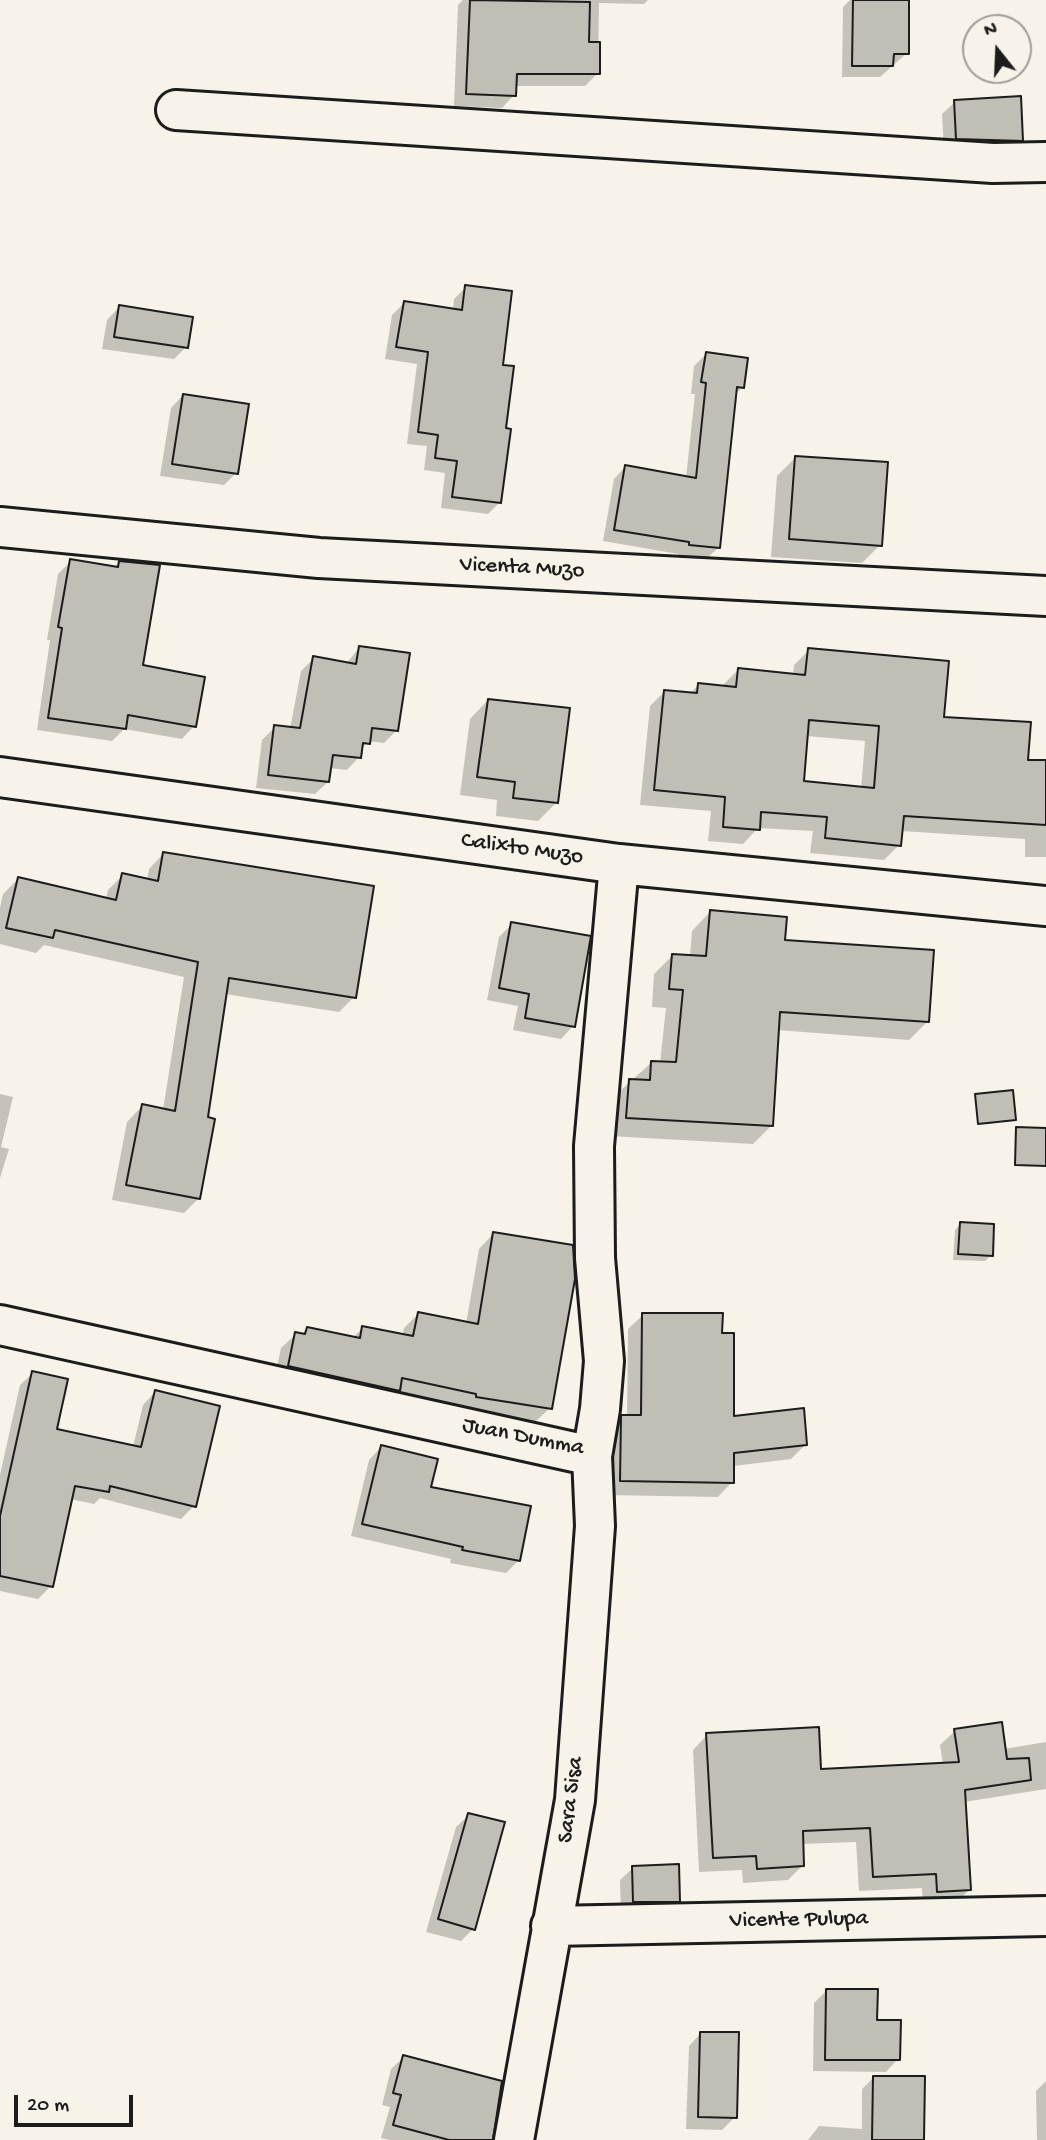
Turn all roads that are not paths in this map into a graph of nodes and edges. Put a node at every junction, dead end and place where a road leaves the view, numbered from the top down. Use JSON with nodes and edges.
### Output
{"nodes":[{"id":1,"x":176,"y":110,"type":"dead end"},
{"id":2,"x":1046,"y":162,"type":"edge"},
{"id":3,"x":0,"y":527,"type":"edge"},
{"id":4,"x":1046,"y":596,"type":"edge"},
{"id":5,"x":0,"y":777,"type":"edge"},
{"id":6,"x":619,"y":864,"type":"junction"},
{"id":7,"x":1046,"y":906,"type":"edge"},
{"id":8,"x":0,"y":1325,"type":"edge"},
{"id":9,"x":592,"y":1456,"type":"junction"},
{"id":10,"x":1046,"y":1916,"type":"edge"},
{"id":11,"x":551,"y":1926,"type":"junction"},
{"id":12,"x":514,"y":2140,"type":"edge"}],
"edges":[{"from":1,"to":2,"type":"street"},
{"from":3,"to":4,"type":"street","name":"Vicenta Muzo"},
{"from":5,"to":6,"type":"street","name":"Calixto Muzo"},
{"from":6,"to":7,"type":"street","name":"Calixto Muzo"},
{"from":6,"to":9,"type":"street","name":"Juan Dumma"},
{"from":8,"to":9,"type":"street","name":"Juan Dumma"},
{"from":9,"to":11,"type":"street","name":"Sara Sisa"},
{"from":10,"to":11,"type":"street","name":"Vicente Pulupa"},
{"from":11,"to":12,"type":"street","name":"Sara Sisa"}]}
